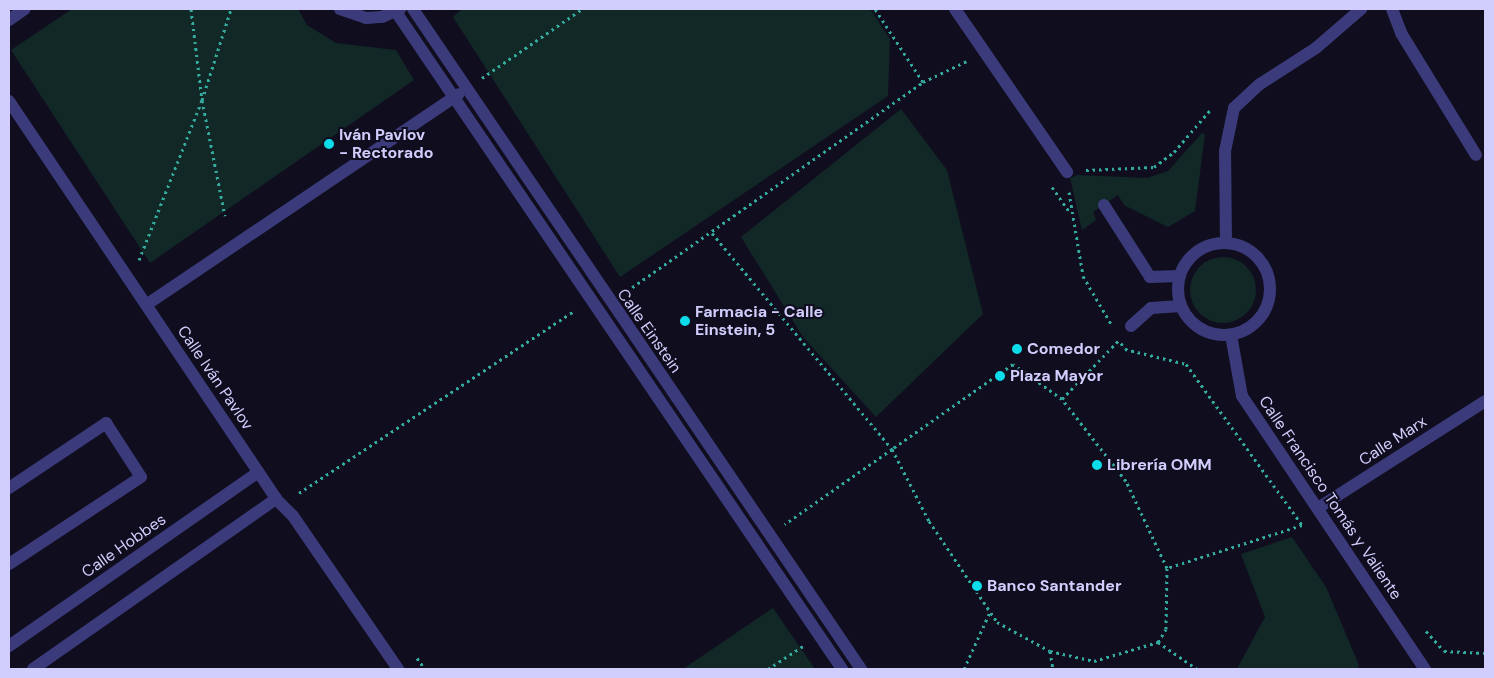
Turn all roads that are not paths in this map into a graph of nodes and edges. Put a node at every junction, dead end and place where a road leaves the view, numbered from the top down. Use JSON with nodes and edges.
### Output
{"nodes":[{"id":1,"x":25,"y":9,"type":"edge"},
{"id":2,"x":340,"y":9,"type":"edge"},
{"id":3,"x":413,"y":9,"type":"edge"},
{"id":4,"x":955,"y":9,"type":"edge"},
{"id":5,"x":1361,"y":9,"type":"edge"},
{"id":6,"x":1392,"y":9,"type":"edge"},
{"id":7,"x":397,"y":10,"type":"edge"},
{"id":8,"x":9,"y":20,"type":"edge"},
{"id":9,"x":466,"y":89,"type":"junction"},
{"id":10,"x":452,"y":98,"type":"junction"},
{"id":11,"x":9,"y":101,"type":"edge"},
{"id":12,"x":1476,"y":155,"type":"dead end"},
{"id":13,"x":1067,"y":172,"type":"road end"},
{"id":14,"x":1104,"y":205,"type":"dead end"},
{"id":15,"x":1226,"y":243,"type":"junction"},
{"id":16,"x":1180,"y":276,"type":"junction"},
{"id":17,"x":146,"y":306,"type":"junction"},
{"id":18,"x":1182,"y":306,"type":"junction"},
{"id":19,"x":1131,"y":326,"type":"dead end"},
{"id":20,"x":1231,"y":335,"type":"junction"},
{"id":21,"x":1485,"y":401,"type":"edge"},
{"id":22,"x":258,"y":472,"type":"junction"},
{"id":23,"x":9,"y":488,"type":"edge"},
{"id":24,"x":276,"y":499,"type":"junction"},
{"id":25,"x":1318,"y":508,"type":"junction"},
{"id":26,"x":9,"y":564,"type":"edge"},
{"id":27,"x":791,"y":566,"type":"junction"},
{"id":28,"x":778,"y":576,"type":"junction"},
{"id":29,"x":9,"y":646,"type":"edge"},
{"id":30,"x":33,"y":669,"type":"edge"},
{"id":31,"x":398,"y":669,"type":"edge"},
{"id":32,"x":842,"y":669,"type":"edge"},
{"id":33,"x":862,"y":669,"type":"edge"},
{"id":34,"x":1425,"y":669,"type":"edge"}],
"edges":[{"from":1,"to":8,"type":"street"},
{"from":2,"to":7,"type":"street","name":"Calle Einstein"},
{"from":3,"to":9,"type":"street","name":"Calle Einstein"},
{"from":4,"to":13,"type":"street"},
{"from":5,"to":15,"type":"street"},
{"from":6,"to":12,"type":"street"},
{"from":7,"to":10,"type":"street","name":"Calle Einstein"},
{"from":9,"to":10,"type":"street"},
{"from":9,"to":27,"type":"street","name":"Calle Einstein"},
{"from":10,"to":17,"type":"street"},
{"from":10,"to":28,"type":"street","name":"Calle Einstein"},
{"from":11,"to":17,"type":"street","name":"Calle Iván Pavlov"},
{"from":14,"to":16,"type":"street"},
{"from":15,"to":16,"type":"street"},
{"from":15,"to":20,"type":"street"},
{"from":16,"to":18,"type":"street"},
{"from":17,"to":22,"type":"street","name":"Calle Iván Pavlov"},
{"from":18,"to":19,"type":"street"},
{"from":18,"to":20,"type":"street"},
{"from":20,"to":25,"type":"street","name":"Calle Francisco Tomás y Valiente"},
{"from":21,"to":25,"type":"street","name":"Calle Marx"},
{"from":22,"to":24,"type":"street","name":"Calle Iván Pavlov"},
{"from":22,"to":29,"type":"street","name":"Calle Hobbes"},
{"from":23,"to":26,"type":"street"},
{"from":24,"to":30,"type":"street"},
{"from":24,"to":31,"type":"street","name":"Calle Iván Pavlov"},
{"from":25,"to":34,"type":"street","name":"Calle Francisco Tomás y Valiente"},
{"from":27,"to":28,"type":"street"},
{"from":27,"to":33,"type":"street","name":"Calle Einstein"},
{"from":28,"to":32,"type":"street","name":"Calle Einstein"}]}
